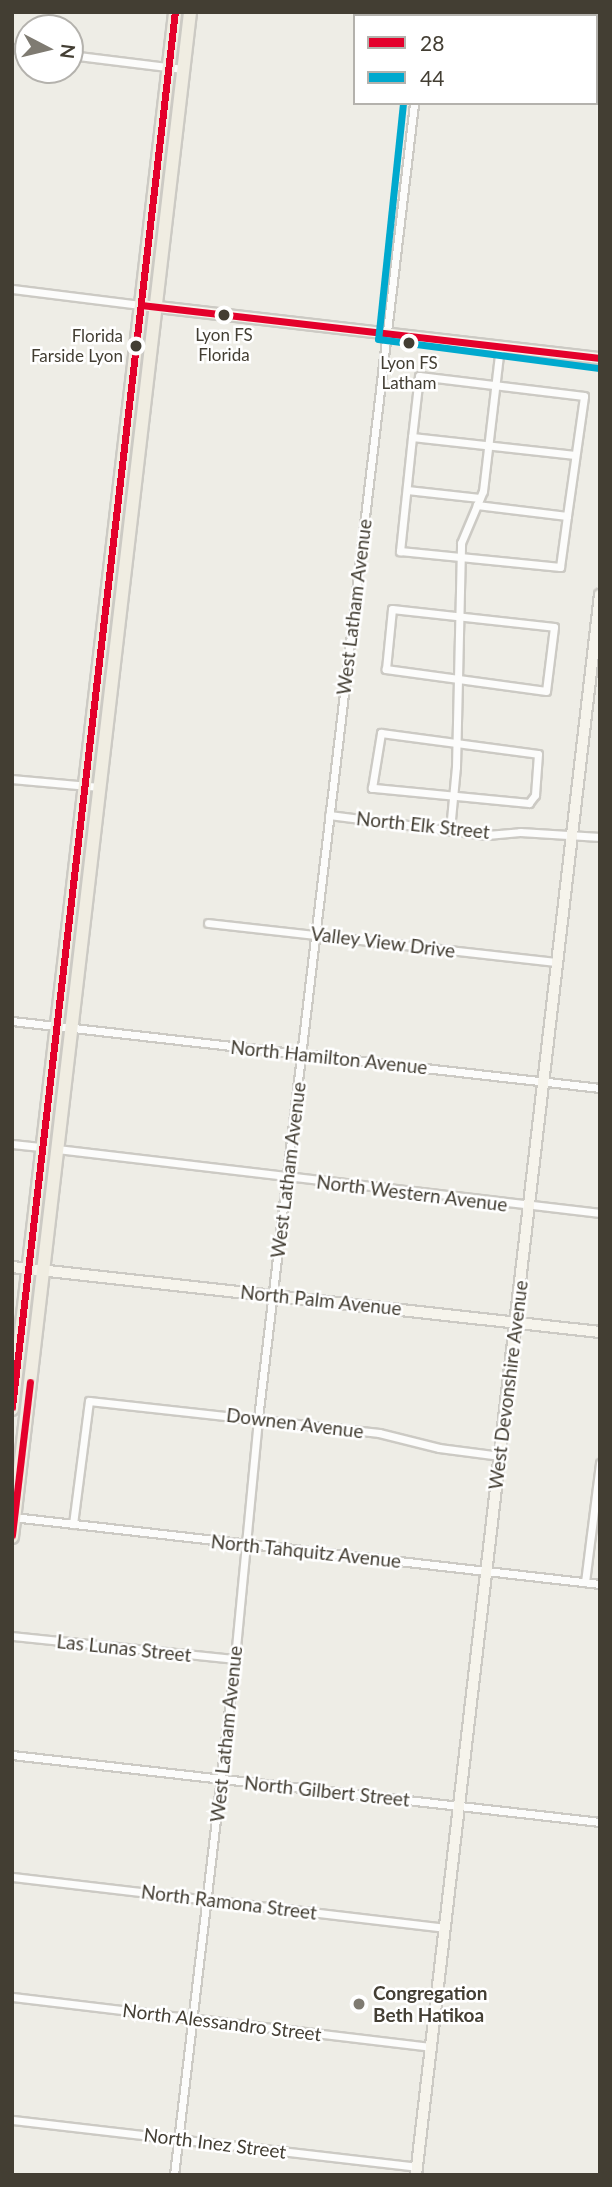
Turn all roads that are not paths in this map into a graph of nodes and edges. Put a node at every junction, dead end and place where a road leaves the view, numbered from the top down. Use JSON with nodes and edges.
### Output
{"nodes":[{"id":1,"x":175,"y":12,"type":"edge"},
{"id":2,"x":190,"y":12,"type":"edge"},
{"id":3,"x":84,"y":57,"type":"edge"},
{"id":4,"x":176,"y":68,"type":"junction"},
{"id":5,"x":414,"y":105,"type":"edge"},
{"id":6,"x":12,"y":289,"type":"edge"},
{"id":7,"x":148,"y":306,"type":"junction"},
{"id":8,"x":386,"y":333,"type":"junction"},
{"id":9,"x":500,"y":346,"type":"junction"},
{"id":10,"x":600,"y":358,"type":"edge"},
{"id":11,"x":496,"y":385,"type":"junction"},
{"id":12,"x":412,"y":437,"type":"junction"},
{"id":13,"x":488,"y":444,"type":"junction"},
{"id":14,"x":575,"y":455,"type":"junction"},
{"id":15,"x":407,"y":490,"type":"junction"},
{"id":16,"x":119,"y":499,"type":"junction"},
{"id":17,"x":479,"y":502,"type":"junction"},
{"id":18,"x":567,"y":516,"type":"junction"},
{"id":19,"x":461,"y":556,"type":"junction"},
{"id":20,"x":600,"y":595,"type":"edge"},
{"id":21,"x":462,"y":616,"type":"junction"},
{"id":22,"x":118,"y":627,"type":"junction"},
{"id":23,"x":456,"y":678,"type":"junction"},
{"id":24,"x":455,"y":740,"type":"junction"},
{"id":25,"x":12,"y":779,"type":"edge"},
{"id":26,"x":85,"y":785,"type":"junction"},
{"id":27,"x":99,"y":787,"type":"junction"},
{"id":28,"x":453,"y":797,"type":"junction"},
{"id":29,"x":329,"y":815,"type":"junction"},
{"id":30,"x":450,"y":830,"type":"junction"},
{"id":31,"x":572,"y":833,"type":"junction"},
{"id":32,"x":600,"y":837,"type":"edge"},
{"id":33,"x":208,"y":923,"type":"dead end"},
{"id":34,"x":316,"y":933,"type":"junction"},
{"id":35,"x":557,"y":962,"type":"junction"},
{"id":36,"x":12,"y":1021,"type":"edge"},
{"id":37,"x":64,"y":1027,"type":"junction"},
{"id":38,"x":302,"y":1054,"type":"junction"},
{"id":39,"x":543,"y":1082,"type":"junction"},
{"id":40,"x":600,"y":1088,"type":"edge"},
{"id":41,"x":12,"y":1144,"type":"edge"},
{"id":42,"x":50,"y":1148,"type":"junction"},
{"id":43,"x":287,"y":1178,"type":"junction"},
{"id":44,"x":529,"y":1206,"type":"junction"},
{"id":45,"x":600,"y":1213,"type":"edge"},
{"id":46,"x":12,"y":1267,"type":"edge"},
{"id":47,"x":36,"y":1269,"type":"junction"},
{"id":48,"x":273,"y":1295,"type":"junction"},
{"id":49,"x":515,"y":1322,"type":"junction"},
{"id":50,"x":600,"y":1332,"type":"edge"},
{"id":51,"x":12,"y":1409,"type":"edge"},
{"id":52,"x":258,"y":1418,"type":"junction"},
{"id":53,"x":500,"y":1456,"type":"junction"},
{"id":54,"x":600,"y":1463,"type":"edge"},
{"id":55,"x":13,"y":1517,"type":"edge"},
{"id":56,"x":74,"y":1524,"type":"junction"},
{"id":57,"x":12,"y":1537,"type":"edge"},
{"id":58,"x":247,"y":1544,"type":"junction"},
{"id":59,"x":485,"y":1571,"type":"junction"},
{"id":60,"x":585,"y":1582,"type":"junction"},
{"id":61,"x":600,"y":1584,"type":"edge"},
{"id":62,"x":12,"y":1636,"type":"edge"},
{"id":63,"x":235,"y":1660,"type":"junction"},
{"id":64,"x":12,"y":1755,"type":"edge"},
{"id":65,"x":222,"y":1779,"type":"junction"},
{"id":66,"x":459,"y":1806,"type":"junction"},
{"id":67,"x":600,"y":1822,"type":"edge"},
{"id":68,"x":12,"y":1877,"type":"edge"},
{"id":69,"x":207,"y":1900,"type":"junction"},
{"id":70,"x":445,"y":1928,"type":"junction"},
{"id":71,"x":12,"y":1997,"type":"edge"},
{"id":72,"x":193,"y":2019,"type":"junction"},
{"id":73,"x":431,"y":2047,"type":"junction"},
{"id":74,"x":12,"y":2120,"type":"edge"},
{"id":75,"x":179,"y":2139,"type":"junction"},
{"id":76,"x":417,"y":2171,"type":"edge"},
{"id":77,"x":174,"y":2175,"type":"edge"}],
"edges":[{"from":1,"to":4,"type":"main road"},
{"from":2,"to":4,"type":"main road"},
{"from":3,"to":4,"type":"street"},
{"from":4,"to":7,"type":"main road"},
{"from":5,"to":8,"type":"street","name":"West Latham Avenue"},
{"from":6,"to":7,"type":"street"},
{"from":7,"to":8,"type":"street"},
{"from":7,"to":16,"type":"main road"},
{"from":7,"to":22,"type":"main road"},
{"from":8,"to":9,"type":"street"},
{"from":8,"to":29,"type":"street","name":"West Latham Avenue"},
{"from":9,"to":10,"type":"street"},
{"from":9,"to":11,"type":"street"},
{"from":11,"to":12,"type":"street"},
{"from":11,"to":13,"type":"street"},
{"from":11,"to":14,"type":"street"},
{"from":12,"to":13,"type":"street"},
{"from":12,"to":15,"type":"street"},
{"from":13,"to":14,"type":"street"},
{"from":13,"to":17,"type":"street"},
{"from":14,"to":18,"type":"street"},
{"from":15,"to":17,"type":"street"},
{"from":15,"to":19,"type":"street"},
{"from":16,"to":22,"type":"main road"},
{"from":16,"to":26,"type":"main road"},
{"from":17,"to":18,"type":"street"},
{"from":17,"to":19,"type":"street"},
{"from":18,"to":19,"type":"street"},
{"from":19,"to":21,"type":"street"},
{"from":20,"to":31,"type":"street","name":"West Devonshire Avenue"},
{"from":21,"to":23,"type":"street"},
{"from":21,"to":23,"type":"street"},
{"from":21,"to":23,"type":"street"},
{"from":22,"to":27,"type":"main road"},
{"from":23,"to":24,"type":"street"},
{"from":24,"to":28,"type":"street"},
{"from":24,"to":28,"type":"street"},
{"from":24,"to":28,"type":"street"},
{"from":25,"to":26,"type":"street"},
{"from":26,"to":27,"type":"street"},
{"from":26,"to":37,"type":"main road"},
{"from":27,"to":37,"type":"main road"},
{"from":28,"to":30,"type":"street"},
{"from":29,"to":30,"type":"street","name":"North Elk Street"},
{"from":29,"to":34,"type":"street","name":"West Latham Avenue"},
{"from":30,"to":31,"type":"street","name":"North Elk Street"},
{"from":31,"to":32,"type":"street","name":"North Elk Street"},
{"from":31,"to":35,"type":"street","name":"West Devonshire Avenue"},
{"from":33,"to":34,"type":"street","name":"Valley View Drive"},
{"from":34,"to":35,"type":"street","name":"Valley View Drive"},
{"from":34,"to":38,"type":"street","name":"West Latham Avenue"},
{"from":35,"to":39,"type":"street","name":"West Devonshire Avenue"},
{"from":36,"to":37,"type":"street","name":"North Hamilton Avenue"},
{"from":37,"to":38,"type":"street","name":"North Hamilton Avenue"},
{"from":37,"to":42,"type":"main road"},
{"from":38,"to":39,"type":"street","name":"North Hamilton Avenue"},
{"from":38,"to":43,"type":"street","name":"West Latham Avenue"},
{"from":39,"to":40,"type":"street","name":"North Hamilton Avenue"},
{"from":39,"to":44,"type":"street","name":"West Devonshire Avenue"},
{"from":41,"to":42,"type":"street","name":"North Western Avenue"},
{"from":42,"to":43,"type":"street","name":"North Western Avenue"},
{"from":42,"to":47,"type":"main road"},
{"from":43,"to":44,"type":"street","name":"North Western Avenue"},
{"from":43,"to":48,"type":"street","name":"West Latham Avenue"},
{"from":44,"to":45,"type":"street","name":"North Western Avenue"},
{"from":44,"to":49,"type":"street","name":"West Devonshire Avenue"},
{"from":46,"to":47,"type":"street","name":"North Palm Avenue"},
{"from":47,"to":48,"type":"street","name":"North Palm Avenue"},
{"from":47,"to":51,"type":"main road"},
{"from":47,"to":55,"type":"main road"},
{"from":48,"to":49,"type":"street","name":"North Palm Avenue"},
{"from":48,"to":52,"type":"street","name":"West Latham Avenue"},
{"from":49,"to":50,"type":"street","name":"North Palm Avenue"},
{"from":49,"to":53,"type":"street","name":"West Devonshire Avenue"},
{"from":52,"to":53,"type":"street","name":"Downen Avenue"},
{"from":52,"to":56,"type":"street","name":"Downen Avenue"},
{"from":52,"to":58,"type":"street","name":"West Latham Avenue"},
{"from":53,"to":59,"type":"street","name":"West Devonshire Avenue"},
{"from":54,"to":60,"type":"street"},
{"from":55,"to":56,"type":"street","name":"North Tahquitz Avenue"},
{"from":55,"to":57,"type":"main road"},
{"from":56,"to":58,"type":"street","name":"North Tahquitz Avenue"},
{"from":58,"to":59,"type":"street","name":"North Tahquitz Avenue"},
{"from":58,"to":63,"type":"street","name":"West Latham Avenue"},
{"from":59,"to":60,"type":"street","name":"North Tahquitz Avenue"},
{"from":59,"to":66,"type":"street","name":"West Devonshire Avenue"},
{"from":60,"to":61,"type":"street","name":"North Tahquitz Avenue"},
{"from":62,"to":63,"type":"street","name":"Las Lunas Street"},
{"from":63,"to":65,"type":"street","name":"West Latham Avenue"},
{"from":64,"to":65,"type":"street","name":"North Gilbert Street"},
{"from":65,"to":66,"type":"street","name":"North Gilbert Street"},
{"from":65,"to":69,"type":"street","name":"West Latham Avenue"},
{"from":66,"to":67,"type":"street","name":"North Gilbert Street"},
{"from":66,"to":70,"type":"street","name":"West Devonshire Avenue"},
{"from":68,"to":69,"type":"street","name":"North Ramona Street"},
{"from":69,"to":70,"type":"street","name":"North Ramona Street"},
{"from":69,"to":72,"type":"street","name":"West Latham Avenue"},
{"from":70,"to":73,"type":"street","name":"West Devonshire Avenue"},
{"from":71,"to":72,"type":"street","name":"North Alessandro Street"},
{"from":72,"to":73,"type":"street","name":"North Alessandro Street"},
{"from":72,"to":75,"type":"street","name":"West Latham Avenue"},
{"from":73,"to":76,"type":"street","name":"West Devonshire Avenue"},
{"from":74,"to":75,"type":"street","name":"North Inez Street"},
{"from":75,"to":76,"type":"street","name":"North Inez Street"},
{"from":75,"to":77,"type":"street","name":"West Latham Avenue"}]}
